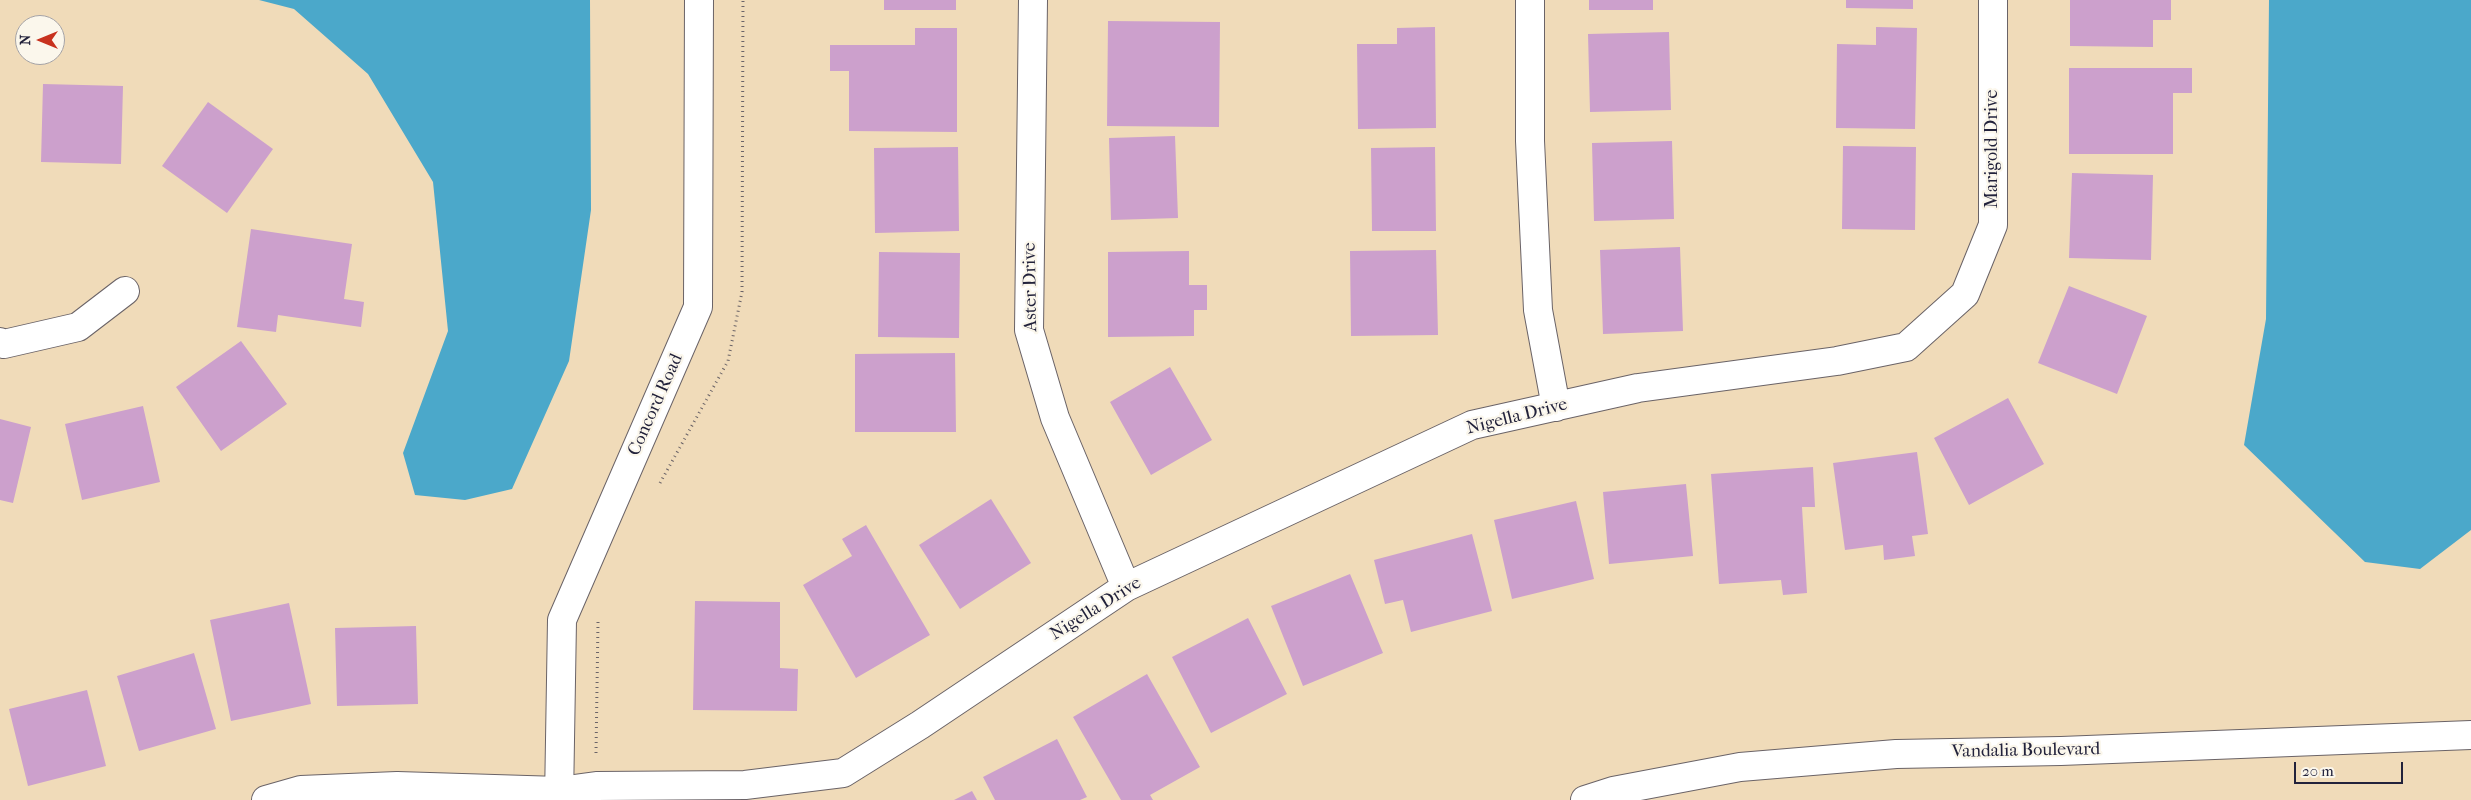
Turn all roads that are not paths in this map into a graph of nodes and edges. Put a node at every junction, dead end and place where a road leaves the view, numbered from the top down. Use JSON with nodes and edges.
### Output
{"nodes":[{"id":1,"x":699,"y":0,"type":"edge"},
{"id":2,"x":1033,"y":0,"type":"edge"},
{"id":3,"x":1530,"y":0,"type":"edge"},
{"id":4,"x":1993,"y":0,"type":"edge"},
{"id":5,"x":125,"y":291,"type":"dead end"},
{"id":6,"x":1965,"y":294,"type":"joint"},
{"id":7,"x":0,"y":342,"type":"edge"},
{"id":8,"x":1556,"y":406,"type":"junction"},
{"id":9,"x":1126,"y":586,"type":"junction"},
{"id":10,"x":2471,"y":735,"type":"edge"},
{"id":11,"x":559,"y":795,"type":"edge"},
{"id":12,"x":266,"y":800,"type":"edge"},
{"id":13,"x":1585,"y":800,"type":"edge"}],
"edges":[{"from":1,"to":11,"type":"street","name":"Concord Road"},
{"from":2,"to":9,"type":"street","name":"Aster Drive"},
{"from":3,"to":8,"type":"street"},
{"from":4,"to":6,"type":"street","name":"Marigold Drive"},
{"from":5,"to":7,"type":"street"},
{"from":6,"to":8,"type":"street","name":"Nigella Drive"},
{"from":8,"to":9,"type":"street","name":"Nigella Drive"},
{"from":9,"to":11,"type":"street","name":"Nigella Drive"},
{"from":10,"to":13,"type":"street","name":"Vandalia Boulevard"},
{"from":11,"to":12,"type":"street","name":"Nigella Drive"}]}
